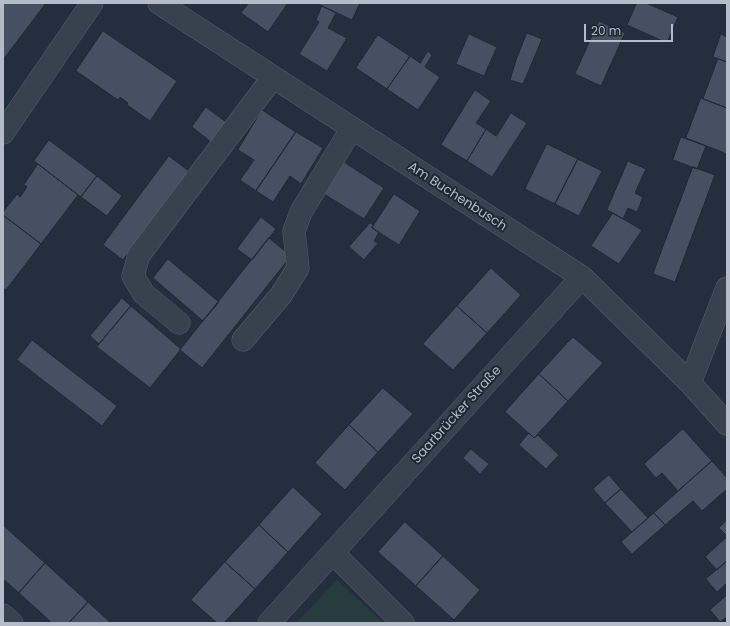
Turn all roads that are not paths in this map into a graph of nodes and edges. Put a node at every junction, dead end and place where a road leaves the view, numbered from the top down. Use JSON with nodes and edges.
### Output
{"nodes":[{"id":1,"x":92,"y":3,"type":"edge"},
{"id":2,"x":160,"y":3,"type":"edge"},
{"id":3,"x":273,"y":76,"type":"junction"},
{"id":4,"x":352,"y":128,"type":"junction"},
{"id":5,"x":3,"y":134,"type":"edge"},
{"id":6,"x":582,"y":277,"type":"junction"},
{"id":7,"x":727,"y":288,"type":"edge"},
{"id":8,"x":179,"y":323,"type":"dead end"},
{"id":9,"x":243,"y":340,"type":"dead end"},
{"id":10,"x":690,"y":383,"type":"junction"},
{"id":11,"x":727,"y":424,"type":"edge"},
{"id":12,"x":333,"y":553,"type":"junction"},
{"id":13,"x":3,"y":615,"type":"edge"},
{"id":14,"x":12,"y":623,"type":"edge"},
{"id":15,"x":269,"y":623,"type":"edge"},
{"id":16,"x":403,"y":623,"type":"edge"}],
"edges":[{"from":1,"to":5,"type":"street"},
{"from":2,"to":3,"type":"street","name":"Am Buchenbusch"},
{"from":3,"to":4,"type":"street","name":"Am Buchenbusch"},
{"from":3,"to":8,"type":"street"},
{"from":4,"to":6,"type":"street","name":"Am Buchenbusch"},
{"from":4,"to":9,"type":"street"},
{"from":6,"to":10,"type":"street","name":"Am Buchenbusch"},
{"from":6,"to":12,"type":"street","name":"Saarbrücker Straße"},
{"from":7,"to":10,"type":"street"},
{"from":10,"to":11,"type":"street","name":"Am Buchenbusch"},
{"from":12,"to":15,"type":"street","name":"Saarbrücker Straße"},
{"from":12,"to":16,"type":"street"},
{"from":13,"to":14,"type":"street"}]}
